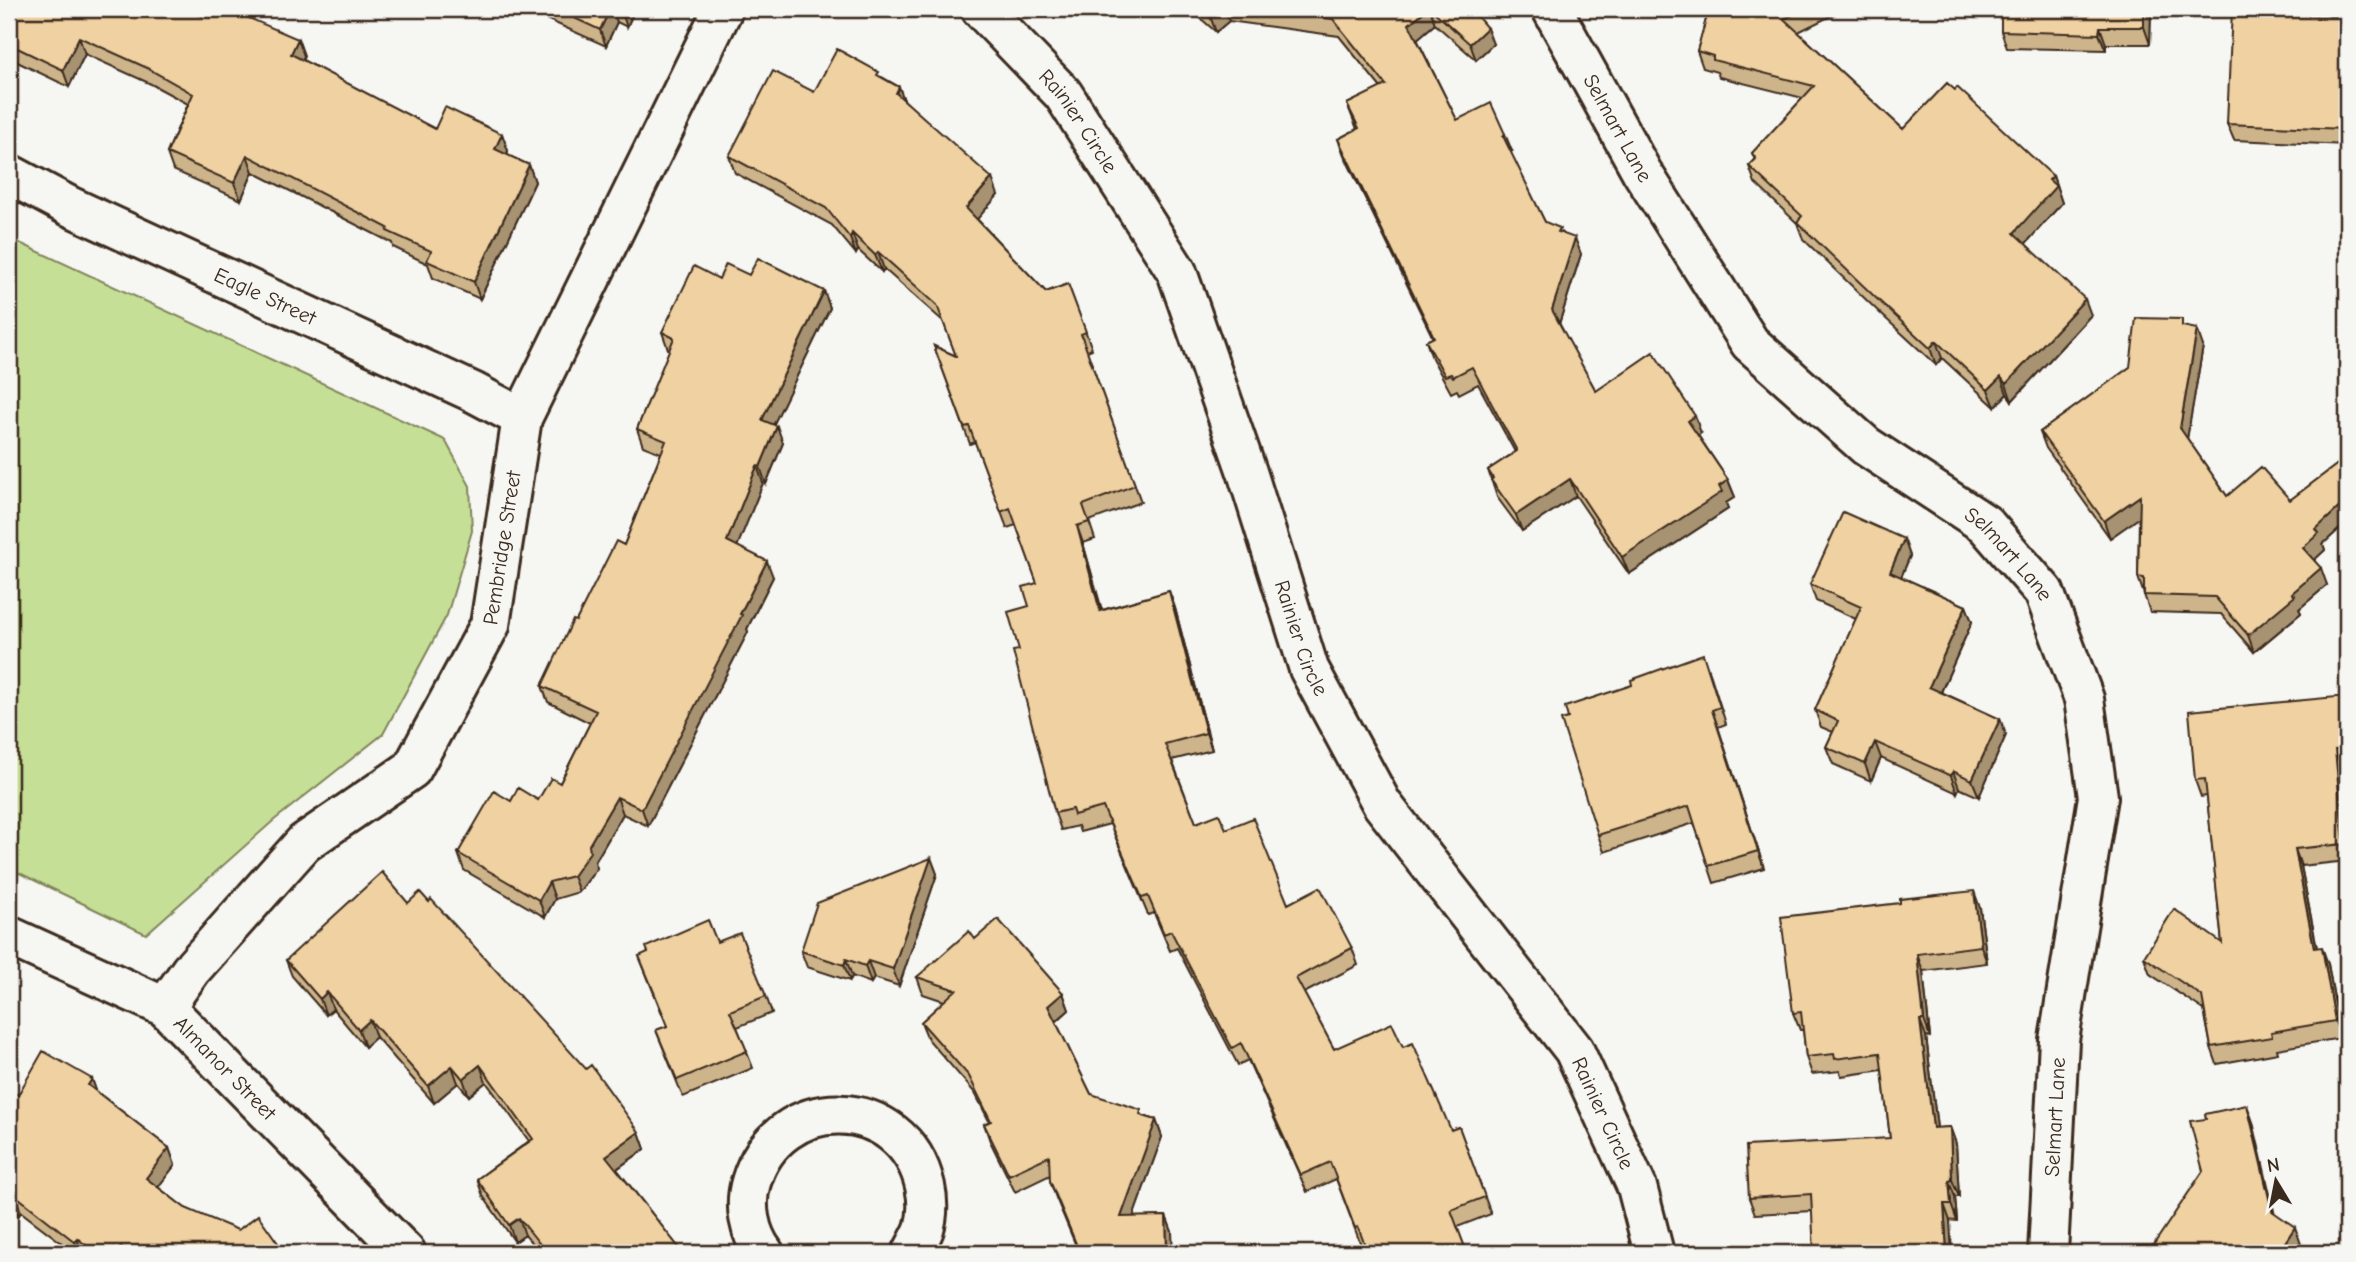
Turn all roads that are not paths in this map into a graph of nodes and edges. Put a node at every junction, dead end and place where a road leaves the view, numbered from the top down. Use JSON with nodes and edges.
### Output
{"nodes":[{"id":1,"x":723,"y":9,"type":"edge"},
{"id":2,"x":981,"y":9,"type":"edge"},
{"id":3,"x":1552,"y":9,"type":"edge"},
{"id":4,"x":9,"y":174,"type":"edge"},
{"id":5,"x":522,"y":418,"type":"junction"},
{"id":6,"x":9,"y":936,"type":"edge"},
{"id":7,"x":165,"y":1007,"type":"junction"},
{"id":8,"x":406,"y":1253,"type":"edge"},
{"id":9,"x":764,"y":1253,"type":"edge"},
{"id":10,"x":912,"y":1253,"type":"edge"},
{"id":11,"x":1654,"y":1253,"type":"edge"},
{"id":12,"x":2048,"y":1253,"type":"edge"}],
"edges":[{"from":1,"to":5,"type":"street","name":"Pembridge Street"},
{"from":2,"to":11,"type":"street","name":"Rainier Circle"},
{"from":3,"to":12,"type":"street","name":"Selmart Lane"},
{"from":4,"to":5,"type":"street","name":"Eagle Street"},
{"from":5,"to":7,"type":"street","name":"Pembridge Street"},
{"from":6,"to":7,"type":"street","name":"Almanor Street"},
{"from":7,"to":8,"type":"street","name":"Almanor Street"},
{"from":9,"to":10,"type":"street"}]}
